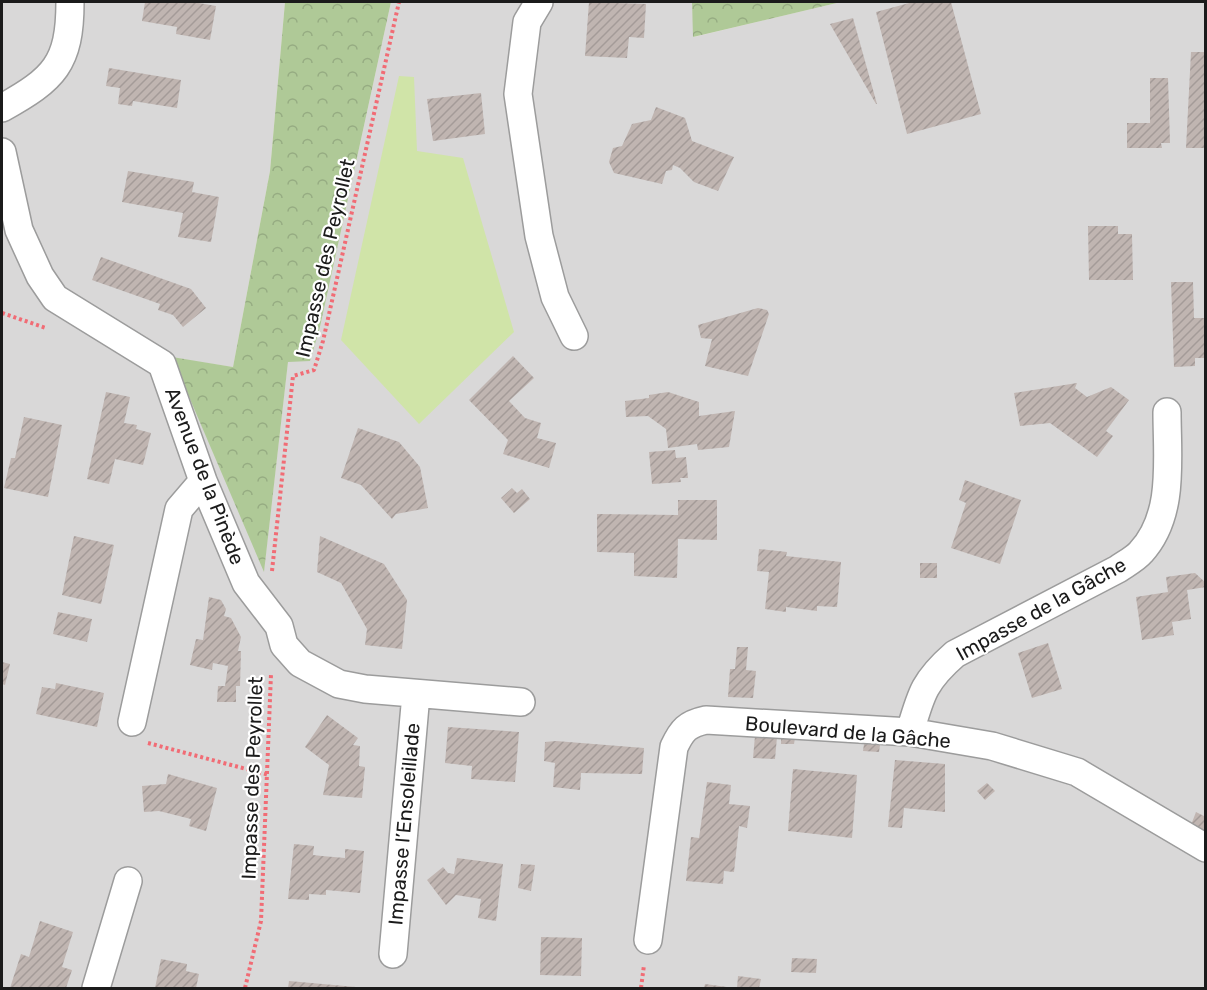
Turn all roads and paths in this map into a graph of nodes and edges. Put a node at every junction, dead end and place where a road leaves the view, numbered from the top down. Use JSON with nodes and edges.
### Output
{"nodes":[{"id":1,"x":70,"y":2,"type":"edge"},
{"id":2,"x":399,"y":2,"type":"edge"},
{"id":3,"x":539,"y":2,"type":"edge"},
{"id":4,"x":2,"y":108,"type":"edge"},
{"id":5,"x":2,"y":152,"type":"edge"},
{"id":6,"x":574,"y":336,"type":"dead end"},
{"id":7,"x":1167,"y":412,"type":"dead end"},
{"id":8,"x":203,"y":481,"type":"junction"},
{"id":9,"x":271,"y":580,"type":"dead end"},
{"id":10,"x":284,"y":645,"type":"junction"},
{"id":11,"x":416,"y":694,"type":"junction"},
{"id":12,"x":521,"y":702,"type":"dead end"},
{"id":13,"x":132,"y":722,"type":"joint"},
{"id":14,"x":910,"y":732,"type":"junction"},
{"id":15,"x":269,"y":775,"type":"junction"},
{"id":16,"x":1206,"y":848,"type":"edge"},
{"id":17,"x":129,"y":881,"type":"dead end"},
{"id":18,"x":648,"y":940,"type":"dead end"},
{"id":19,"x":393,"y":954,"type":"dead end"},
{"id":20,"x":96,"y":988,"type":"edge"},
{"id":21,"x":244,"y":988,"type":"edge"}],
"edges":[{"from":1,"to":4,"type":"street"},
{"from":2,"to":9,"type":"path","name":"Impasse des Peyrollet"},
{"from":3,"to":6,"type":"street"},
{"from":5,"to":8,"type":"street","name":"Avenue de la Pinède"},
{"from":7,"to":14,"type":"street","name":"Impasse de la Gâche"},
{"from":8,"to":10,"type":"street","name":"Avenue de la Pinède"},
{"from":8,"to":13,"type":"street"},
{"from":10,"to":11,"type":"street","name":"Avenue de la Pinède"},
{"from":10,"to":15,"type":"path","name":"Impasse des Peyrollet"},
{"from":11,"to":12,"type":"street","name":"Avenue de la Pinède"},
{"from":11,"to":19,"type":"street","name":"Impasse l’Ensoleillade"},
{"from":13,"to":15,"type":"path"},
{"from":14,"to":16,"type":"street","name":"Boulevard de la Gâche"},
{"from":14,"to":18,"type":"street","name":"Boulevard de la Gâche"},
{"from":15,"to":21,"type":"path","name":"Impasse des Peyrollet"},
{"from":17,"to":20,"type":"street"}]}
